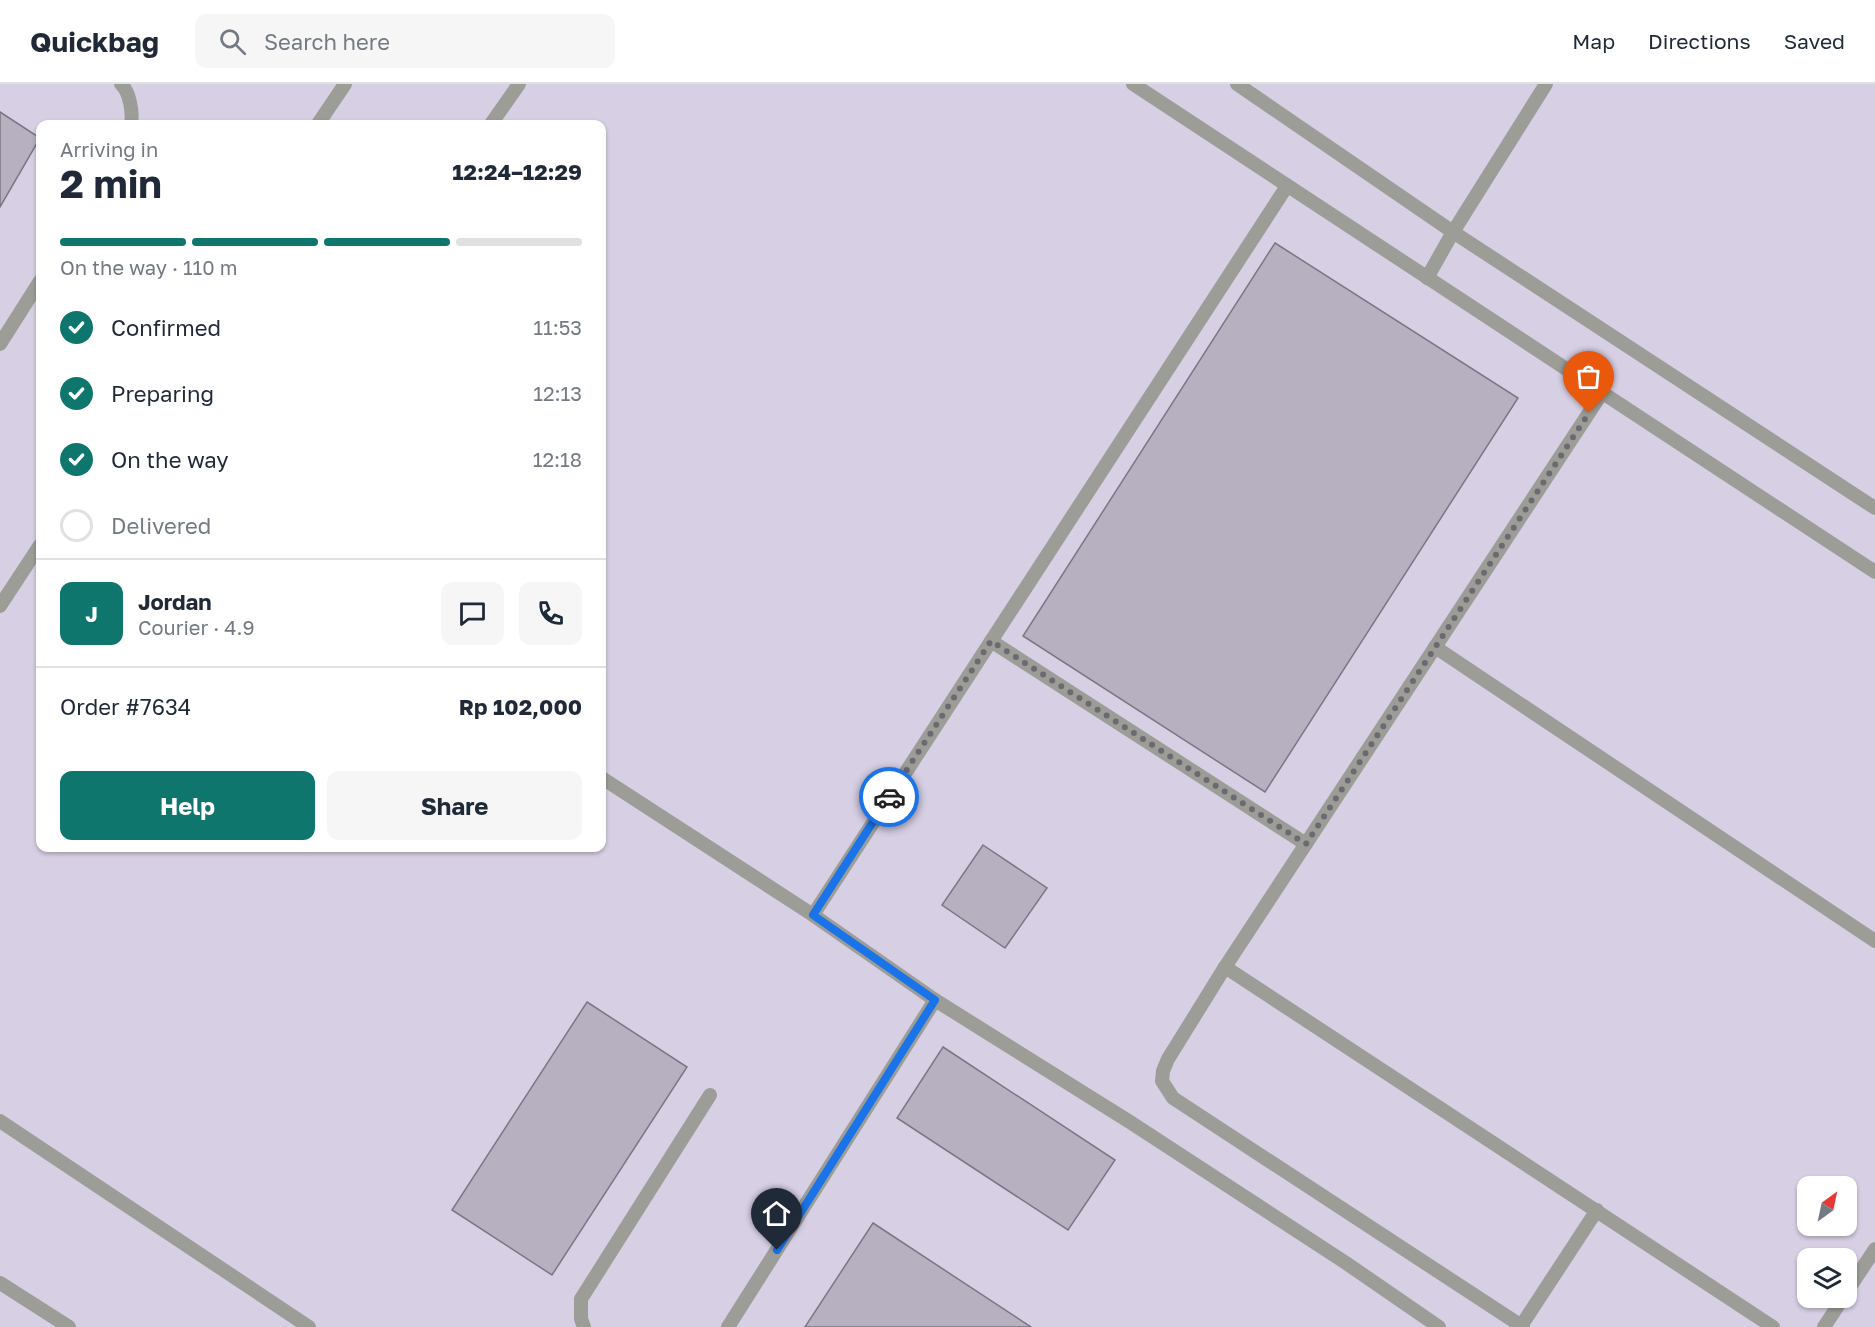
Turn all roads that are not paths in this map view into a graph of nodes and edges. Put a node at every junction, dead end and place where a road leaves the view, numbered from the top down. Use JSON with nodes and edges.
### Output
{"nodes":[{"id":1,"x":121,"y":84,"type":"edge"},
{"id":2,"x":345,"y":84,"type":"edge"},
{"id":3,"x":519,"y":84,"type":"edge"},
{"id":4,"x":1133,"y":84,"type":"edge"},
{"id":5,"x":1237,"y":84,"type":"edge"},
{"id":6,"x":1546,"y":84,"type":"edge"},
{"id":7,"x":132,"y":120,"type":"edge"},
{"id":8,"x":321,"y":120,"type":"edge"},
{"id":9,"x":494,"y":120,"type":"edge"},
{"id":10,"x":1287,"y":186,"type":"junction"},
{"id":11,"x":1453,"y":232,"type":"junction"},
{"id":12,"x":1427,"y":278,"type":"junction"},
{"id":13,"x":36,"y":287,"type":"edge"},
{"id":14,"x":0,"y":344,"type":"edge"},
{"id":15,"x":1602,"y":393,"type":"junction"},
{"id":16,"x":1875,"y":508,"type":"edge"},
{"id":17,"x":36,"y":551,"type":"edge"},
{"id":18,"x":1875,"y":572,"type":"edge"},
{"id":19,"x":0,"y":606,"type":"edge"},
{"id":20,"x":991,"y":641,"type":"junction"},
{"id":21,"x":1435,"y":647,"type":"junction"},
{"id":22,"x":606,"y":781,"type":"edge"},
{"id":23,"x":1306,"y":844,"type":"junction"},
{"id":24,"x":813,"y":915,"type":"junction"},
{"id":25,"x":1875,"y":941,"type":"edge"},
{"id":26,"x":1225,"y":967,"type":"junction"},
{"id":27,"x":935,"y":1000,"type":"junction"},
{"id":28,"x":710,"y":1095,"type":"dead end"},
{"id":29,"x":0,"y":1121,"type":"edge"},
{"id":30,"x":1597,"y":1210,"type":"junction"},
{"id":31,"x":1875,"y":1249,"type":"edge"},
{"id":32,"x":1857,"y":1276,"type":"edge"},
{"id":33,"x":0,"y":1283,"type":"edge"},
{"id":34,"x":1836,"y":1308,"type":"edge"},
{"id":35,"x":1522,"y":1326,"type":"edge"},
{"id":36,"x":69,"y":1327,"type":"edge"},
{"id":37,"x":309,"y":1327,"type":"edge"},
{"id":38,"x":584,"y":1327,"type":"edge"},
{"id":39,"x":728,"y":1327,"type":"edge"},
{"id":40,"x":1439,"y":1327,"type":"edge"},
{"id":41,"x":1773,"y":1327,"type":"edge"},
{"id":42,"x":1824,"y":1327,"type":"edge"}],
"edges":[{"from":1,"to":7,"type":"lane"},
{"from":2,"to":8,"type":"lane"},
{"from":3,"to":9,"type":"lane"},
{"from":4,"to":10,"type":"lane"},
{"from":5,"to":11,"type":"lane"},
{"from":6,"to":11,"type":"lane"},
{"from":10,"to":12,"type":"lane"},
{"from":10,"to":20,"type":"lane"},
{"from":11,"to":12,"type":"lane"},
{"from":11,"to":16,"type":"lane"},
{"from":12,"to":15,"type":"lane"},
{"from":13,"to":14,"type":"lane"},
{"from":15,"to":18,"type":"lane"},
{"from":15,"to":21,"type":"lane"},
{"from":17,"to":19,"type":"lane"},
{"from":20,"to":23,"type":"lane"},
{"from":20,"to":24,"type":"lane"},
{"from":21,"to":23,"type":"lane"},
{"from":21,"to":25,"type":"lane"},
{"from":22,"to":24,"type":"lane"},
{"from":23,"to":26,"type":"lane"},
{"from":24,"to":27,"type":"lane"},
{"from":26,"to":30,"type":"lane"},
{"from":26,"to":35,"type":"lane"},
{"from":27,"to":39,"type":"lane"},
{"from":27,"to":40,"type":"lane"},
{"from":28,"to":38,"type":"lane"},
{"from":29,"to":37,"type":"lane"},
{"from":30,"to":35,"type":"lane"},
{"from":30,"to":41,"type":"lane"},
{"from":31,"to":32,"type":"lane"},
{"from":33,"to":36,"type":"lane"},
{"from":34,"to":42,"type":"lane"}]}
